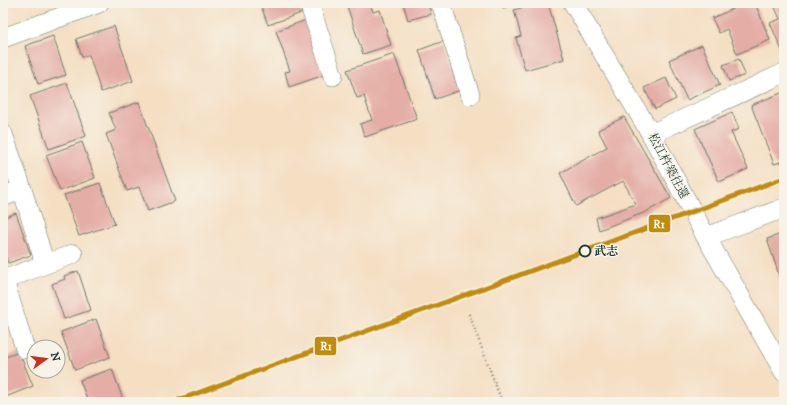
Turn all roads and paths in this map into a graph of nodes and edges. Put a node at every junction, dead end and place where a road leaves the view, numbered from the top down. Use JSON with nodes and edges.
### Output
{"nodes":[{"id":1,"x":99,"y":3,"type":"edge"},
{"id":2,"x":309,"y":3,"type":"edge"},
{"id":3,"x":441,"y":3,"type":"edge"},
{"id":4,"x":573,"y":3,"type":"edge"},
{"id":5,"x":3,"y":38,"type":"edge"},
{"id":6,"x":784,"y":73,"type":"edge"},
{"id":7,"x":333,"y":76,"type":"dead end"},
{"id":8,"x":470,"y":96,"type":"dead end"},
{"id":9,"x":3,"y":134,"type":"edge"},
{"id":10,"x":651,"y":134,"type":"junction"},
{"id":11,"x":22,"y":189,"type":"junction"},
{"id":12,"x":3,"y":197,"type":"edge"},
{"id":13,"x":784,"y":208,"type":"edge"},
{"id":14,"x":706,"y":238,"type":"junction"},
{"id":15,"x":73,"y":254,"type":"dead end"},
{"id":16,"x":45,"y":264,"type":"junction"},
{"id":17,"x":3,"y":280,"type":"edge"},
{"id":18,"x":469,"y":314,"type":"dead end"},
{"id":19,"x":25,"y":349,"type":"dead end"},
{"id":20,"x":784,"y":372,"type":"edge"},
{"id":21,"x":502,"y":402,"type":"edge"}],
"edges":[{"from":1,"to":5,"type":"street"},
{"from":2,"to":7,"type":"street"},
{"from":3,"to":8,"type":"street"},
{"from":4,"to":10,"type":"street","name":"松江杵築往還"},
{"from":6,"to":10,"type":"street"},
{"from":9,"to":11,"type":"street"},
{"from":10,"to":14,"type":"street","name":"松江杵築往還"},
{"from":11,"to":12,"type":"street"},
{"from":11,"to":16,"type":"street"},
{"from":13,"to":14,"type":"street"},
{"from":14,"to":20,"type":"street","name":"松江杵築往還"},
{"from":15,"to":16,"type":"street"},
{"from":16,"to":17,"type":"street"},
{"from":17,"to":19,"type":"street"},
{"from":18,"to":21,"type":"path"}]}
